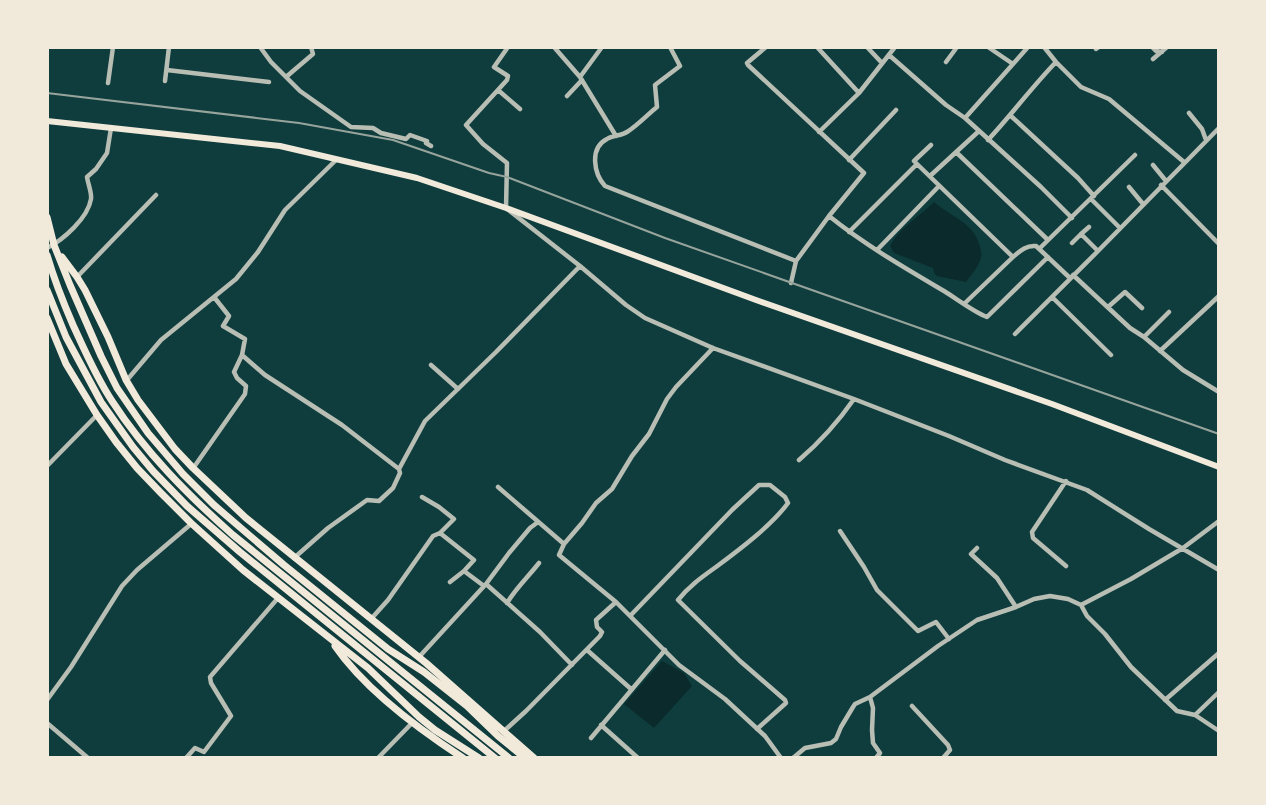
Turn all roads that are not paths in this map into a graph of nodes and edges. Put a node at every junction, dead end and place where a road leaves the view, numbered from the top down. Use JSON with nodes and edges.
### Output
{"nodes":[{"id":1,"x":113,"y":47,"type":"edge"},
{"id":2,"x":169,"y":47,"type":"edge"},
{"id":3,"x":260,"y":47,"type":"edge"},
{"id":4,"x":311,"y":47,"type":"edge"},
{"id":5,"x":508,"y":47,"type":"edge"},
{"id":6,"x":554,"y":47,"type":"edge"},
{"id":7,"x":602,"y":47,"type":"edge"},
{"id":8,"x":670,"y":47,"type":"edge"},
{"id":9,"x":766,"y":47,"type":"edge"},
{"id":10,"x":817,"y":47,"type":"edge"},
{"id":11,"x":867,"y":47,"type":"edge"},
{"id":12,"x":895,"y":47,"type":"edge"},
{"id":13,"x":957,"y":47,"type":"edge"},
{"id":14,"x":988,"y":47,"type":"edge"},
{"id":15,"x":1028,"y":47,"type":"edge"},
{"id":16,"x":1044,"y":47,"type":"edge"},
{"id":17,"x":1152,"y":47,"type":"edge"},
{"id":18,"x":1167,"y":47,"type":"edge"},
{"id":19,"x":1162,"y":51,"type":"junction"},
{"id":20,"x":888,"y":55,"type":"junction"},
{"id":21,"x":1153,"y":59,"type":"dead end"},
{"id":22,"x":946,"y":62,"type":"dead end"},
{"id":23,"x":1056,"y":62,"type":"junction"},
{"id":24,"x":882,"y":63,"type":"junction"},
{"id":25,"x":1013,"y":64,"type":"junction"},
{"id":26,"x":167,"y":70,"type":"junction"},
{"id":27,"x":286,"y":77,"type":"junction"},
{"id":28,"x":581,"y":79,"type":"junction"},
{"id":29,"x":165,"y":80,"type":"dead end"},
{"id":30,"x":269,"y":82,"type":"dead end"},
{"id":31,"x":108,"y":83,"type":"dead end"},
{"id":32,"x":498,"y":90,"type":"junction"},
{"id":33,"x":859,"y":93,"type":"junction"},
{"id":34,"x":567,"y":96,"type":"dead end"},
{"id":35,"x":520,"y":109,"type":"dead end"},
{"id":36,"x":896,"y":110,"type":"dead end"},
{"id":37,"x":1189,"y":113,"type":"dead end"},
{"id":38,"x":1010,"y":116,"type":"junction"},
{"id":39,"x":965,"y":118,"type":"junction"},
{"id":40,"x":47,"y":121,"type":"edge"},
{"id":41,"x":111,"y":128,"type":"junction"},
{"id":42,"x":1219,"y":128,"type":"edge"},
{"id":43,"x":979,"y":131,"type":"junction"},
{"id":44,"x":819,"y":132,"type":"junction"},
{"id":45,"x":616,"y":136,"type":"junction"},
{"id":46,"x":988,"y":140,"type":"junction"},
{"id":47,"x":1206,"y":140,"type":"junction"},
{"id":48,"x":931,"y":145,"type":"dead end"},
{"id":49,"x":431,"y":146,"type":"dead end"},
{"id":50,"x":956,"y":152,"type":"junction"},
{"id":51,"x":1135,"y":155,"type":"dead end"},
{"id":52,"x":336,"y":160,"type":"junction"},
{"id":53,"x":849,"y":160,"type":"junction"},
{"id":54,"x":1184,"y":162,"type":"junction"},
{"id":55,"x":917,"y":164,"type":"junction"},
{"id":56,"x":1153,"y":165,"type":"dead end"},
{"id":57,"x":930,"y":176,"type":"junction"},
{"id":58,"x":1164,"y":183,"type":"junction"},
{"id":59,"x":939,"y":186,"type":"junction"},
{"id":60,"x":1129,"y":187,"type":"dead end"},
{"id":61,"x":156,"y":195,"type":"dead end"},
{"id":62,"x":1093,"y":198,"type":"junction"},
{"id":63,"x":1143,"y":204,"type":"junction"},
{"id":64,"x":506,"y":208,"type":"junction"},
{"id":65,"x":829,"y":216,"type":"junction"},
{"id":66,"x":47,"y":217,"type":"edge"},
{"id":67,"x":1072,"y":218,"type":"junction"},
{"id":68,"x":1088,"y":227,"type":"dead end"},
{"id":69,"x":1120,"y":228,"type":"junction"},
{"id":70,"x":849,"y":232,"type":"junction"},
{"id":71,"x":1081,"y":234,"type":"junction"},
{"id":72,"x":1048,"y":240,"type":"junction"},
{"id":73,"x":1072,"y":243,"type":"dead end"},
{"id":74,"x":1219,"y":244,"type":"edge"},
{"id":75,"x":53,"y":248,"type":"edge"},
{"id":76,"x":1040,"y":248,"type":"junction"},
{"id":77,"x":877,"y":250,"type":"junction"},
{"id":78,"x":1098,"y":251,"type":"junction"},
{"id":79,"x":47,"y":255,"type":"edge"},
{"id":80,"x":1013,"y":257,"type":"junction"},
{"id":81,"x":1048,"y":257,"type":"junction"},
{"id":82,"x":796,"y":261,"type":"junction"},
{"id":83,"x":580,"y":266,"type":"junction"},
{"id":84,"x":1072,"y":276,"type":"junction"},
{"id":85,"x":77,"y":277,"type":"junction"},
{"id":86,"x":791,"y":283,"type":"dead end"},
{"id":87,"x":47,"y":290,"type":"edge"},
{"id":88,"x":214,"y":296,"type":"junction"},
{"id":89,"x":1219,"y":296,"type":"edge"},
{"id":90,"x":1052,"y":297,"type":"junction"},
{"id":91,"x":965,"y":303,"type":"junction"},
{"id":92,"x":1108,"y":307,"type":"junction"},
{"id":93,"x":1142,"y":308,"type":"dead end"},
{"id":94,"x":1169,"y":312,"type":"dead end"},
{"id":95,"x":47,"y":318,"type":"edge"},
{"id":96,"x":1015,"y":334,"type":"dead end"},
{"id":97,"x":1144,"y":337,"type":"junction"},
{"id":98,"x":713,"y":348,"type":"junction"},
{"id":99,"x":1160,"y":351,"type":"junction"},
{"id":100,"x":242,"y":355,"type":"junction"},
{"id":101,"x":1111,"y":355,"type":"dead end"},
{"id":102,"x":431,"y":365,"type":"dead end"},
{"id":103,"x":126,"y":380,"type":"junction"},
{"id":104,"x":458,"y":388,"type":"junction"},
{"id":105,"x":1219,"y":392,"type":"edge"},
{"id":106,"x":854,"y":400,"type":"junction"},
{"id":107,"x":97,"y":415,"type":"junction"},
{"id":108,"x":799,"y":460,"type":"dead end"},
{"id":109,"x":47,"y":466,"type":"edge"},
{"id":110,"x":1219,"y":467,"type":"edge"},
{"id":111,"x":193,"y":468,"type":"junction"},
{"id":112,"x":399,"y":469,"type":"junction"},
{"id":113,"x":1066,"y":481,"type":"junction"},
{"id":114,"x":498,"y":487,"type":"dead end"},
{"id":115,"x":422,"y":497,"type":"dead end"},
{"id":116,"x":1219,"y":521,"type":"edge"},
{"id":117,"x":538,"y":522,"type":"junction"},
{"id":118,"x":191,"y":523,"type":"junction"},
{"id":119,"x":840,"y":531,"type":"dead end"},
{"id":120,"x":440,"y":533,"type":"junction"},
{"id":121,"x":564,"y":544,"type":"junction"},
{"id":122,"x":978,"y":548,"type":"dead end"},
{"id":123,"x":1183,"y":548,"type":"junction"},
{"id":124,"x":294,"y":558,"type":"junction"},
{"id":125,"x":539,"y":563,"type":"dead end"},
{"id":126,"x":1066,"y":566,"type":"dead end"},
{"id":127,"x":307,"y":567,"type":"junction"},
{"id":128,"x":290,"y":569,"type":"junction"},
{"id":129,"x":1219,"y":570,"type":"edge"},
{"id":130,"x":464,"y":571,"type":"junction"},
{"id":131,"x":450,"y":582,"type":"dead end"},
{"id":132,"x":485,"y":585,"type":"junction"},
{"id":133,"x":278,"y":598,"type":"junction"},
{"id":134,"x":616,"y":602,"type":"junction"},
{"id":135,"x":507,"y":603,"type":"junction"},
{"id":136,"x":1081,"y":604,"type":"junction"},
{"id":137,"x":1016,"y":607,"type":"junction"},
{"id":138,"x":630,"y":616,"type":"junction"},
{"id":139,"x":371,"y":619,"type":"junction"},
{"id":140,"x":331,"y":639,"type":"junction"},
{"id":141,"x":949,"y":639,"type":"junction"},
{"id":142,"x":587,"y":650,"type":"junction"},
{"id":143,"x":665,"y":650,"type":"junction"},
{"id":144,"x":1219,"y":653,"type":"edge"},
{"id":145,"x":419,"y":657,"type":"junction"},
{"id":146,"x":572,"y":665,"type":"junction"},
{"id":147,"x":631,"y":689,"type":"junction"},
{"id":148,"x":1219,"y":692,"type":"edge"},
{"id":149,"x":870,"y":697,"type":"junction"},
{"id":150,"x":47,"y":700,"type":"edge"},
{"id":151,"x":1165,"y":700,"type":"junction"},
{"id":152,"x":912,"y":706,"type":"dead end"},
{"id":153,"x":1195,"y":715,"type":"junction"},
{"id":154,"x":413,"y":722,"type":"junction"},
{"id":155,"x":47,"y":723,"type":"edge"},
{"id":156,"x":601,"y":725,"type":"junction"},
{"id":157,"x":757,"y":729,"type":"junction"},
{"id":158,"x":504,"y":731,"type":"junction"},
{"id":159,"x":1219,"y":731,"type":"edge"},
{"id":160,"x":591,"y":738,"type":"dead end"},
{"id":161,"x":879,"y":756,"type":"edge"},
{"id":162,"x":88,"y":758,"type":"edge"},
{"id":163,"x":186,"y":758,"type":"edge"},
{"id":164,"x":377,"y":758,"type":"edge"},
{"id":165,"x":463,"y":758,"type":"edge"},
{"id":166,"x":479,"y":758,"type":"edge"},
{"id":167,"x":495,"y":758,"type":"edge"},
{"id":168,"x":509,"y":758,"type":"edge"},
{"id":169,"x":525,"y":758,"type":"edge"},
{"id":170,"x":534,"y":758,"type":"edge"},
{"id":171,"x":638,"y":758,"type":"edge"},
{"id":172,"x":780,"y":758,"type":"edge"},
{"id":173,"x":793,"y":758,"type":"edge"},
{"id":174,"x":943,"y":758,"type":"edge"}],
"edges":[{"from":1,"to":31,"type":"street"},
{"from":2,"to":26,"type":"street"},
{"from":3,"to":27,"type":"street"},
{"from":4,"to":27,"type":"street"},
{"from":5,"to":32,"type":"street"},
{"from":6,"to":28,"type":"street"},
{"from":7,"to":28,"type":"street"},
{"from":8,"to":45,"type":"street"},
{"from":9,"to":44,"type":"street"},
{"from":10,"to":33,"type":"street"},
{"from":11,"to":24,"type":"street"},
{"from":12,"to":20,"type":"street"},
{"from":13,"to":22,"type":"street"},
{"from":14,"to":25,"type":"street"},
{"from":15,"to":25,"type":"street"},
{"from":16,"to":23,"type":"street"},
{"from":17,"to":19,"type":"street"},
{"from":18,"to":19,"type":"street"},
{"from":19,"to":21,"type":"street"},
{"from":20,"to":24,"type":"street"},
{"from":20,"to":39,"type":"street"},
{"from":23,"to":38,"type":"street"},
{"from":23,"to":54,"type":"street"},
{"from":24,"to":33,"type":"street"},
{"from":25,"to":39,"type":"street"},
{"from":26,"to":29,"type":"street"},
{"from":26,"to":30,"type":"street"},
{"from":27,"to":49,"type":"street"},
{"from":28,"to":34,"type":"street"},
{"from":28,"to":45,"type":"street"},
{"from":32,"to":35,"type":"street"},
{"from":32,"to":64,"type":"street"},
{"from":33,"to":44,"type":"street"},
{"from":36,"to":53,"type":"street"},
{"from":37,"to":47,"type":"street"},
{"from":38,"to":46,"type":"street"},
{"from":38,"to":62,"type":"street"},
{"from":39,"to":43,"type":"street"},
{"from":40,"to":41,"type":"main road"},
{"from":41,"to":52,"type":"main road"},
{"from":41,"to":75,"type":"street"},
{"from":42,"to":47,"type":"street"},
{"from":43,"to":46,"type":"street"},
{"from":43,"to":50,"type":"street"},
{"from":44,"to":53,"type":"street"},
{"from":45,"to":82,"type":"street"},
{"from":46,"to":67,"type":"street"},
{"from":47,"to":54,"type":"street"},
{"from":48,"to":55,"type":"street"},
{"from":50,"to":57,"type":"street"},
{"from":50,"to":72,"type":"street"},
{"from":51,"to":62,"type":"street"},
{"from":52,"to":64,"type":"main road"},
{"from":52,"to":88,"type":"street"},
{"from":53,"to":65,"type":"street"},
{"from":54,"to":58,"type":"street"},
{"from":55,"to":57,"type":"street"},
{"from":55,"to":70,"type":"street"},
{"from":56,"to":58,"type":"street"},
{"from":57,"to":59,"type":"street"},
{"from":58,"to":63,"type":"street"},
{"from":58,"to":74,"type":"street"},
{"from":59,"to":77,"type":"street"},
{"from":59,"to":80,"type":"street"},
{"from":60,"to":63,"type":"street"},
{"from":61,"to":85,"type":"street"},
{"from":62,"to":67,"type":"street"},
{"from":62,"to":69,"type":"street"},
{"from":63,"to":69,"type":"street"},
{"from":64,"to":83,"type":"street"},
{"from":64,"to":110,"type":"main road"},
{"from":65,"to":70,"type":"street"},
{"from":65,"to":82,"type":"street"},
{"from":66,"to":75,"type":"highway"},
{"from":67,"to":72,"type":"street"},
{"from":68,"to":71,"type":"street"},
{"from":69,"to":78,"type":"street"},
{"from":70,"to":77,"type":"street"},
{"from":71,"to":73,"type":"street"},
{"from":71,"to":78,"type":"street"},
{"from":72,"to":76,"type":"street"},
{"from":75,"to":85,"type":"highway"},
{"from":75,"to":128,"type":"highway"},
{"from":76,"to":80,"type":"street"},
{"from":76,"to":81,"type":"street"},
{"from":77,"to":91,"type":"street"},
{"from":78,"to":84,"type":"street"},
{"from":79,"to":168,"type":"highway"},
{"from":80,"to":91,"type":"street"},
{"from":81,"to":84,"type":"street"},
{"from":81,"to":91,"type":"street"},
{"from":82,"to":86,"type":"street"},
{"from":83,"to":98,"type":"street"},
{"from":83,"to":104,"type":"street"},
{"from":84,"to":90,"type":"street"},
{"from":84,"to":92,"type":"street"},
{"from":85,"to":103,"type":"highway"},
{"from":87,"to":167,"type":"highway"},
{"from":88,"to":100,"type":"street"},
{"from":88,"to":103,"type":"street"},
{"from":89,"to":99,"type":"street"},
{"from":90,"to":96,"type":"street"},
{"from":90,"to":101,"type":"street"},
{"from":92,"to":93,"type":"street"},
{"from":92,"to":97,"type":"street"},
{"from":94,"to":97,"type":"street"},
{"from":95,"to":107,"type":"highway"},
{"from":97,"to":99,"type":"street"},
{"from":98,"to":106,"type":"street"},
{"from":98,"to":121,"type":"street"},
{"from":99,"to":105,"type":"street"},
{"from":100,"to":111,"type":"street"},
{"from":100,"to":112,"type":"street"},
{"from":102,"to":104,"type":"street"},
{"from":103,"to":111,"type":"highway"},
{"from":104,"to":112,"type":"street"},
{"from":106,"to":108,"type":"street"},
{"from":106,"to":113,"type":"street"},
{"from":107,"to":109,"type":"street"},
{"from":107,"to":118,"type":"highway"},
{"from":111,"to":124,"type":"highway"},
{"from":112,"to":124,"type":"street"},
{"from":113,"to":123,"type":"street"},
{"from":113,"to":126,"type":"street"},
{"from":114,"to":117,"type":"street"},
{"from":115,"to":120,"type":"street"},
{"from":116,"to":123,"type":"street"},
{"from":117,"to":121,"type":"street"},
{"from":117,"to":132,"type":"street"},
{"from":118,"to":133,"type":"highway"},
{"from":118,"to":150,"type":"street"},
{"from":119,"to":141,"type":"street"},
{"from":120,"to":130,"type":"street"},
{"from":120,"to":139,"type":"street"},
{"from":121,"to":134,"type":"street"},
{"from":122,"to":137,"type":"street"},
{"from":123,"to":129,"type":"street"},
{"from":123,"to":136,"type":"street"},
{"from":124,"to":127,"type":"highway"},
{"from":125,"to":135,"type":"street"},
{"from":127,"to":128,"type":"highway"},
{"from":127,"to":139,"type":"highway"},
{"from":128,"to":169,"type":"highway"},
{"from":130,"to":131,"type":"street"},
{"from":130,"to":132,"type":"street"},
{"from":132,"to":135,"type":"street"},
{"from":132,"to":145,"type":"street"},
{"from":133,"to":140,"type":"highway"},
{"from":133,"to":163,"type":"street"},
{"from":134,"to":138,"type":"street"},
{"from":134,"to":142,"type":"street"},
{"from":135,"to":146,"type":"street"},
{"from":136,"to":137,"type":"street"},
{"from":136,"to":151,"type":"street"},
{"from":137,"to":141,"type":"street"},
{"from":138,"to":143,"type":"street"},
{"from":138,"to":157,"type":"street"},
{"from":139,"to":145,"type":"highway"},
{"from":140,"to":154,"type":"highway"},
{"from":140,"to":166,"type":"highway"},
{"from":141,"to":149,"type":"street"},
{"from":142,"to":146,"type":"street"},
{"from":142,"to":147,"type":"street"},
{"from":143,"to":147,"type":"street"},
{"from":143,"to":157,"type":"street"},
{"from":144,"to":151,"type":"street"},
{"from":145,"to":158,"type":"highway"},
{"from":146,"to":158,"type":"street"},
{"from":147,"to":156,"type":"street"},
{"from":148,"to":153,"type":"street"},
{"from":149,"to":161,"type":"street"},
{"from":149,"to":173,"type":"street"},
{"from":151,"to":153,"type":"street"},
{"from":152,"to":174,"type":"street"},
{"from":153,"to":159,"type":"street"},
{"from":154,"to":164,"type":"street"},
{"from":154,"to":165,"type":"highway"},
{"from":155,"to":162,"type":"street"},
{"from":156,"to":160,"type":"street"},
{"from":156,"to":171,"type":"street"},
{"from":157,"to":172,"type":"street"},
{"from":158,"to":170,"type":"highway"}]}
